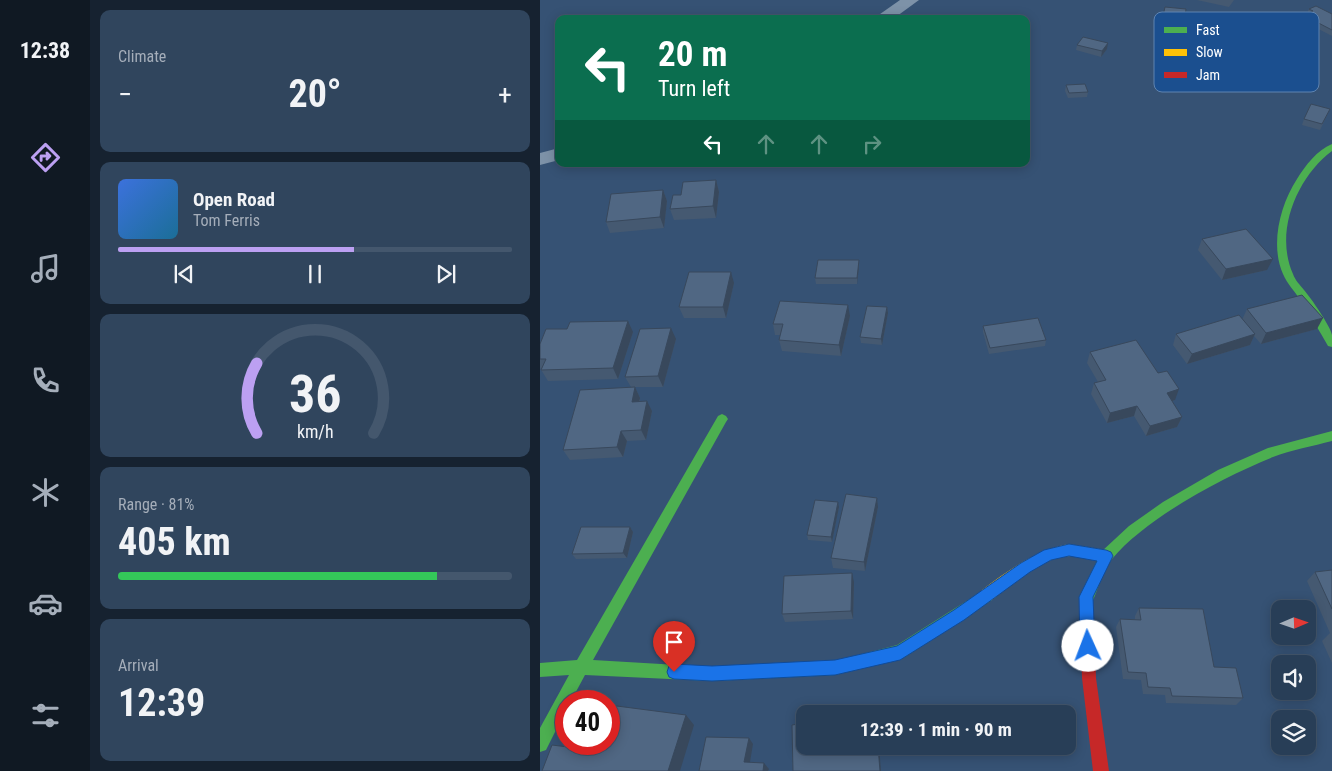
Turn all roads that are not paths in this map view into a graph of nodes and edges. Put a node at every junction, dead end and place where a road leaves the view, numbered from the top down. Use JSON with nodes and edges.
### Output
{"nodes":[{"id":1,"x":911,"y":0,"type":"edge"},
{"id":2,"x":887,"y":15,"type":"edge"},
{"id":3,"x":1332,"y":147,"type":"edge"},
{"id":4,"x":555,"y":155,"type":"edge"},
{"id":5,"x":540,"y":159,"type":"edge"},
{"id":6,"x":1332,"y":343,"type":"edge"},
{"id":7,"x":722,"y":419,"type":"dead end"},
{"id":8,"x":1332,"y":436,"type":"edge"},
{"id":9,"x":1106,"y":556,"type":"junction"},
{"id":10,"x":580,"y":667,"type":"junction"},
{"id":11,"x":540,"y":670,"type":"edge"},
{"id":12,"x":540,"y":744,"type":"edge"},
{"id":13,"x":1102,"y":771,"type":"edge"}],
"edges":[{"from":1,"to":2,"type":"street"},
{"from":3,"to":6,"type":"street"},
{"from":4,"to":5,"type":"street"},
{"from":7,"to":10,"type":"street"},
{"from":8,"to":9,"type":"street"},
{"from":9,"to":10,"type":"street"},
{"from":9,"to":13,"type":"street"},
{"from":10,"to":11,"type":"street"},
{"from":10,"to":12,"type":"street"}]}
